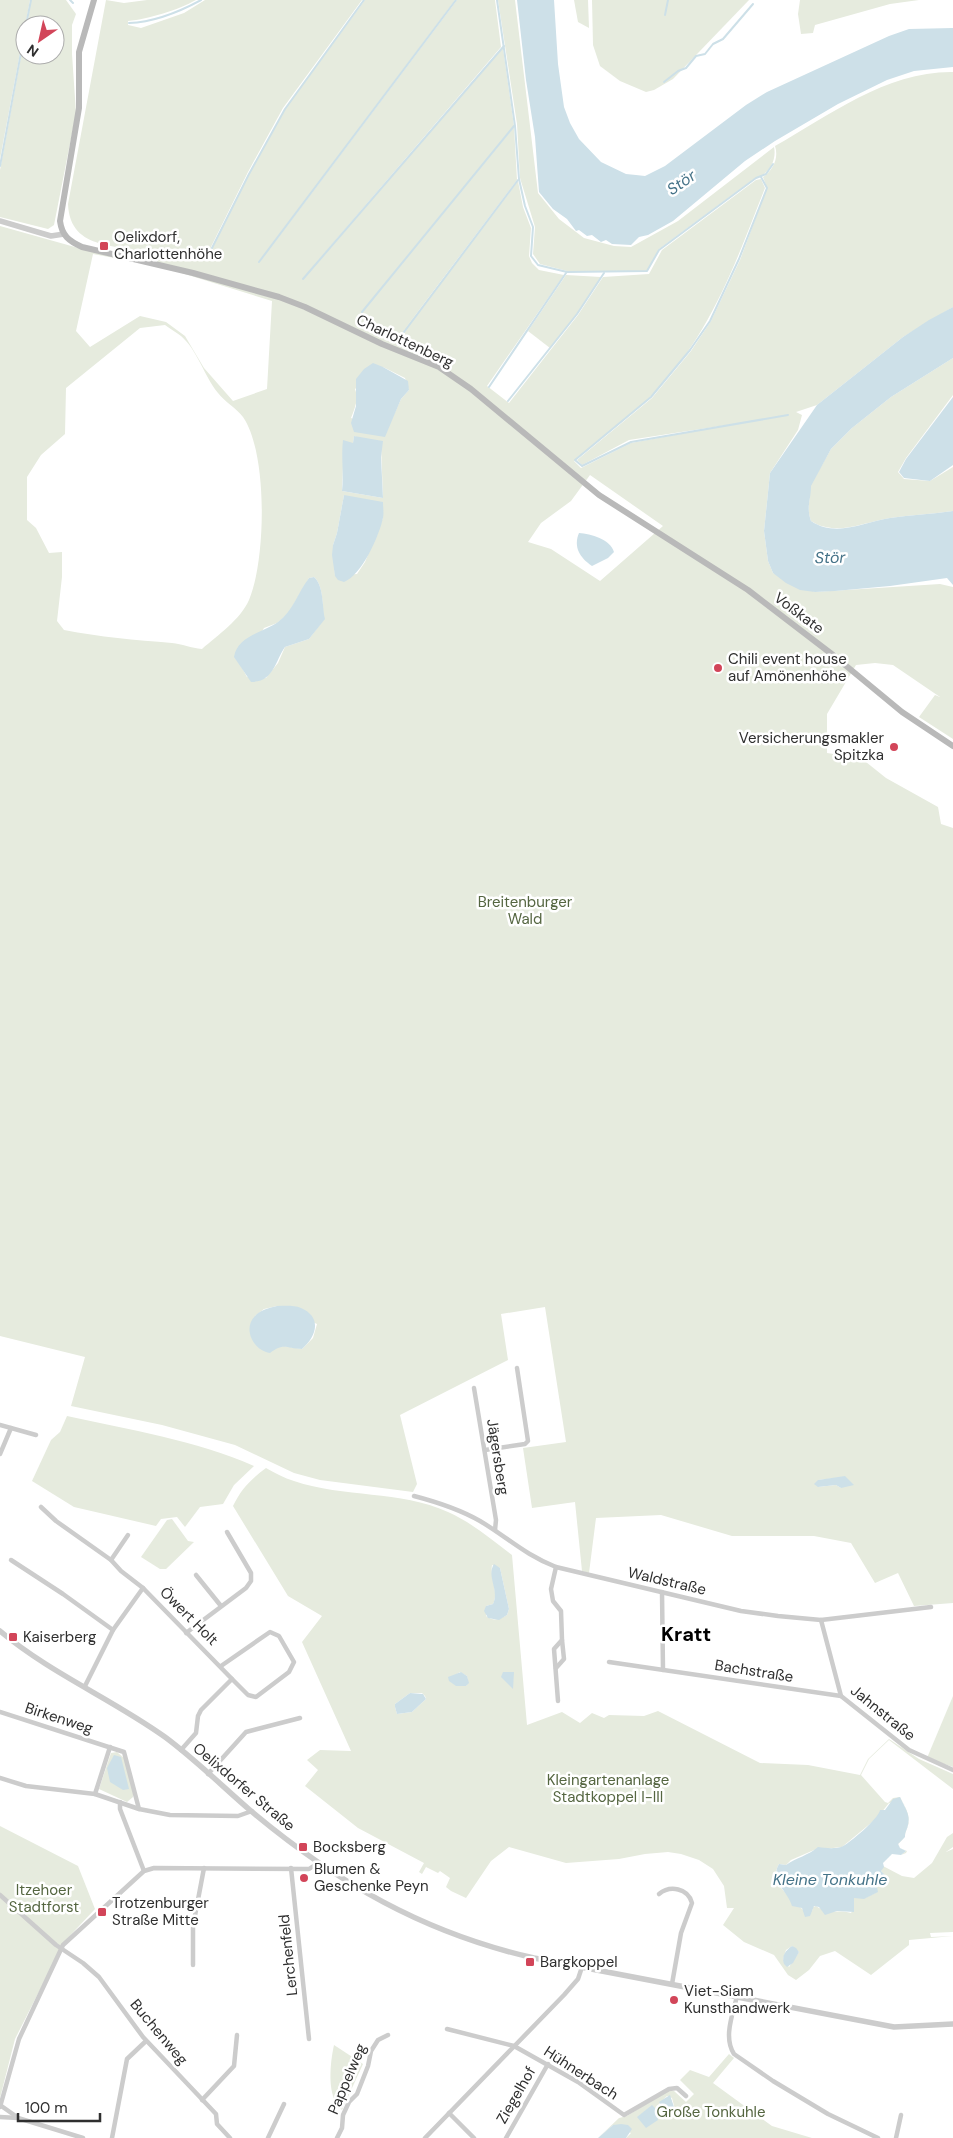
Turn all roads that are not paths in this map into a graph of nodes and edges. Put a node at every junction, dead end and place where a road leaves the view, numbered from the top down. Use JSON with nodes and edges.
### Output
{"nodes":[{"id":1,"x":94,"y":0,"type":"edge"},
{"id":2,"x":0,"y":221,"type":"edge"},
{"id":3,"x":64,"y":234,"type":"junction"},
{"id":4,"x":672,"y":542,"type":"joint"},
{"id":5,"x":953,"y":746,"type":"edge"},
{"id":6,"x":516,"y":1368,"type":"dead end"},
{"id":7,"x":474,"y":1388,"type":"dead end"},
{"id":8,"x":0,"y":1425,"type":"edge"},
{"id":9,"x":12,"y":1428,"type":"junction"},
{"id":10,"x":36,"y":1436,"type":"dead end"},
{"id":11,"x":485,"y":1450,"type":"junction"},
{"id":12,"x":0,"y":1454,"type":"edge"},
{"id":13,"x":414,"y":1496,"type":"dead end"},
{"id":14,"x":40,"y":1507,"type":"dead end"},
{"id":15,"x":495,"y":1530,"type":"junction"},
{"id":16,"x":227,"y":1532,"type":"dead end"},
{"id":17,"x":128,"y":1535,"type":"dead end"},
{"id":18,"x":11,"y":1560,"type":"dead end"},
{"id":19,"x":111,"y":1560,"type":"junction"},
{"id":20,"x":556,"y":1567,"type":"junction"},
{"id":21,"x":196,"y":1576,"type":"dead end"},
{"id":22,"x":143,"y":1588,"type":"junction"},
{"id":23,"x":662,"y":1592,"type":"junction"},
{"id":24,"x":222,"y":1606,"type":"junction"},
{"id":25,"x":932,"y":1607,"type":"dead end"},
{"id":26,"x":821,"y":1620,"type":"junction"},
{"id":27,"x":112,"y":1630,"type":"junction"},
{"id":28,"x":0,"y":1631,"type":"edge"},
{"id":29,"x":186,"y":1633,"type":"junction"},
{"id":30,"x":562,"y":1640,"type":"junction"},
{"id":31,"x":609,"y":1662,"type":"dead end"},
{"id":32,"x":221,"y":1666,"type":"junction"},
{"id":33,"x":556,"y":1668,"type":"junction"},
{"id":34,"x":663,"y":1670,"type":"junction"},
{"id":35,"x":232,"y":1679,"type":"junction"},
{"id":36,"x":85,"y":1686,"type":"junction"},
{"id":37,"x":841,"y":1696,"type":"junction"},
{"id":38,"x":558,"y":1700,"type":"dead end"},
{"id":39,"x":0,"y":1712,"type":"edge"},
{"id":40,"x":300,"y":1718,"type":"dead end"},
{"id":41,"x":110,"y":1747,"type":"junction"},
{"id":42,"x":181,"y":1750,"type":"junction"},
{"id":43,"x":953,"y":1770,"type":"edge"},
{"id":44,"x":208,"y":1774,"type":"junction"},
{"id":45,"x":0,"y":1778,"type":"edge"},
{"id":46,"x":95,"y":1794,"type":"junction"},
{"id":47,"x":120,"y":1802,"type":"junction"},
{"id":48,"x":139,"y":1809,"type":"junction"},
{"id":49,"x":252,"y":1811,"type":"junction"},
{"id":50,"x":318,"y":1863,"type":"junction"},
{"id":51,"x":204,"y":1868,"type":"junction"},
{"id":52,"x":292,"y":1868,"type":"junction"},
{"id":53,"x":144,"y":1871,"type":"junction"},
{"id":54,"x":659,"y":1894,"type":"dead end"},
{"id":55,"x":0,"y":1896,"type":"edge"},
{"id":56,"x":61,"y":1948,"type":"junction"},
{"id":57,"x":193,"y":1964,"type":"dead end"},
{"id":58,"x":582,"y":1967,"type":"junction"},
{"id":59,"x":672,"y":1984,"type":"junction"},
{"id":60,"x":737,"y":1996,"type":"junction"},
{"id":61,"x":953,"y":2024,"type":"edge"},
{"id":62,"x":447,"y":2029,"type":"dead end"},
{"id":63,"x":236,"y":2035,"type":"dead end"},
{"id":64,"x":388,"y":2035,"type":"dead end"},
{"id":65,"x":309,"y":2039,"type":"dead end"},
{"id":66,"x":146,"y":2041,"type":"junction"},
{"id":67,"x":514,"y":2046,"type":"junction"},
{"id":68,"x":548,"y":2064,"type":"junction"},
{"id":69,"x":686,"y":2096,"type":"dead end"},
{"id":70,"x":202,"y":2100,"type":"junction"},
{"id":71,"x":284,"y":2104,"type":"dead end"},
{"id":72,"x":0,"y":2106,"type":"edge"},
{"id":73,"x":448,"y":2113,"type":"junction"},
{"id":74,"x":901,"y":2115,"type":"dead end"},
{"id":75,"x":0,"y":2117,"type":"edge"},
{"id":76,"x":18,"y":2118,"type":"junction"},
{"id":77,"x":83,"y":2138,"type":"edge"},
{"id":78,"x":112,"y":2138,"type":"edge"},
{"id":79,"x":230,"y":2138,"type":"edge"},
{"id":80,"x":268,"y":2138,"type":"edge"},
{"id":81,"x":337,"y":2138,"type":"edge"},
{"id":82,"x":425,"y":2138,"type":"edge"},
{"id":83,"x":474,"y":2138,"type":"edge"},
{"id":84,"x":506,"y":2138,"type":"edge"},
{"id":85,"x":878,"y":2138,"type":"edge"},
{"id":86,"x":896,"y":2138,"type":"edge"}],
"edges":[{"from":1,"to":3,"type":"main road"},
{"from":2,"to":3,"type":"street"},
{"from":3,"to":4,"type":"main road","name":"Charlottenberg"},
{"from":4,"to":5,"type":"main road","name":"Voßkate"},
{"from":6,"to":11,"type":"street"},
{"from":7,"to":11,"type":"street","name":"Jägersberg"},
{"from":8,"to":9,"type":"street"},
{"from":9,"to":10,"type":"street"},
{"from":9,"to":12,"type":"street"},
{"from":11,"to":15,"type":"street","name":"Jägersberg"},
{"from":13,"to":15,"type":"street","name":"Waldstraße"},
{"from":14,"to":19,"type":"street"},
{"from":15,"to":20,"type":"street","name":"Waldstraße"},
{"from":16,"to":24,"type":"street"},
{"from":17,"to":19,"type":"street"},
{"from":18,"to":27,"type":"street"},
{"from":19,"to":22,"type":"street"},
{"from":20,"to":23,"type":"street","name":"Waldstraße"},
{"from":20,"to":30,"type":"street"},
{"from":21,"to":24,"type":"street"},
{"from":22,"to":27,"type":"street","name":"Öwert Holt"},
{"from":22,"to":29,"type":"street","name":"Öwert Holt"},
{"from":23,"to":26,"type":"street","name":"Waldstraße"},
{"from":23,"to":34,"type":"street"},
{"from":24,"to":29,"type":"street"},
{"from":25,"to":26,"type":"street","name":"Waldstraße"},
{"from":26,"to":37,"type":"street","name":"Jahnstraße"},
{"from":27,"to":36,"type":"street","name":"Öwert Holt"},
{"from":28,"to":36,"type":"street","name":"Oelixdorfer Straße"},
{"from":29,"to":32,"type":"street","name":"Öwert Holt"},
{"from":30,"to":33,"type":"street"},
{"from":30,"to":33,"type":"street"},
{"from":31,"to":34,"type":"street","name":"Bachstraße"},
{"from":32,"to":35,"type":"street","name":"Öwert Holt"},
{"from":32,"to":35,"type":"street","name":"Öwert Holt"},
{"from":33,"to":38,"type":"street"},
{"from":34,"to":37,"type":"street","name":"Bachstraße"},
{"from":35,"to":42,"type":"street"},
{"from":36,"to":42,"type":"street","name":"Oelixdorfer Straße"},
{"from":37,"to":43,"type":"street","name":"Jahnstraße"},
{"from":39,"to":41,"type":"street","name":"Birkenweg"},
{"from":40,"to":44,"type":"street"},
{"from":41,"to":46,"type":"street"},
{"from":41,"to":48,"type":"street","name":"Birkenweg"},
{"from":42,"to":44,"type":"street","name":"Oelixdorfer Straße"},
{"from":44,"to":49,"type":"street","name":"Oelixdorfer Straße"},
{"from":45,"to":46,"type":"street"},
{"from":46,"to":47,"type":"street"},
{"from":47,"to":48,"type":"street"},
{"from":47,"to":53,"type":"street"},
{"from":48,"to":49,"type":"street"},
{"from":49,"to":50,"type":"street","name":"Oelixdorfer Straße"},
{"from":50,"to":52,"type":"street"},
{"from":50,"to":58,"type":"street","name":"Oelixdorfer Straße"},
{"from":51,"to":52,"type":"street"},
{"from":51,"to":53,"type":"street"},
{"from":51,"to":57,"type":"street"},
{"from":52,"to":65,"type":"street","name":"Lerchenfeld"},
{"from":53,"to":56,"type":"street"},
{"from":54,"to":59,"type":"street"},
{"from":55,"to":56,"type":"street","name":"Buchenweg"},
{"from":56,"to":66,"type":"street","name":"Buchenweg"},
{"from":56,"to":72,"type":"street"},
{"from":58,"to":59,"type":"street","name":"Oelixdorfer Straße"},
{"from":58,"to":67,"type":"street"},
{"from":59,"to":60,"type":"street","name":"Oelixdorfer Straße"},
{"from":60,"to":61,"type":"street","name":"Oelixdorfer Straße"},
{"from":60,"to":85,"type":"street"},
{"from":62,"to":67,"type":"street","name":"Hühnerbach"},
{"from":63,"to":70,"type":"street"},
{"from":64,"to":81,"type":"street","name":"Pappelweg"},
{"from":66,"to":70,"type":"street","name":"Buchenweg"},
{"from":66,"to":78,"type":"street"},
{"from":67,"to":68,"type":"street","name":"Hühnerbach"},
{"from":67,"to":73,"type":"street"},
{"from":68,"to":69,"type":"street","name":"Hühnerbach"},
{"from":68,"to":84,"type":"street","name":"Ziegelhof"},
{"from":70,"to":79,"type":"street","name":"Buchenweg"},
{"from":71,"to":80,"type":"street"},
{"from":72,"to":76,"type":"street"},
{"from":73,"to":82,"type":"street"},
{"from":73,"to":83,"type":"street"},
{"from":74,"to":86,"type":"street"},
{"from":75,"to":76,"type":"street"},
{"from":76,"to":77,"type":"street"}]}
